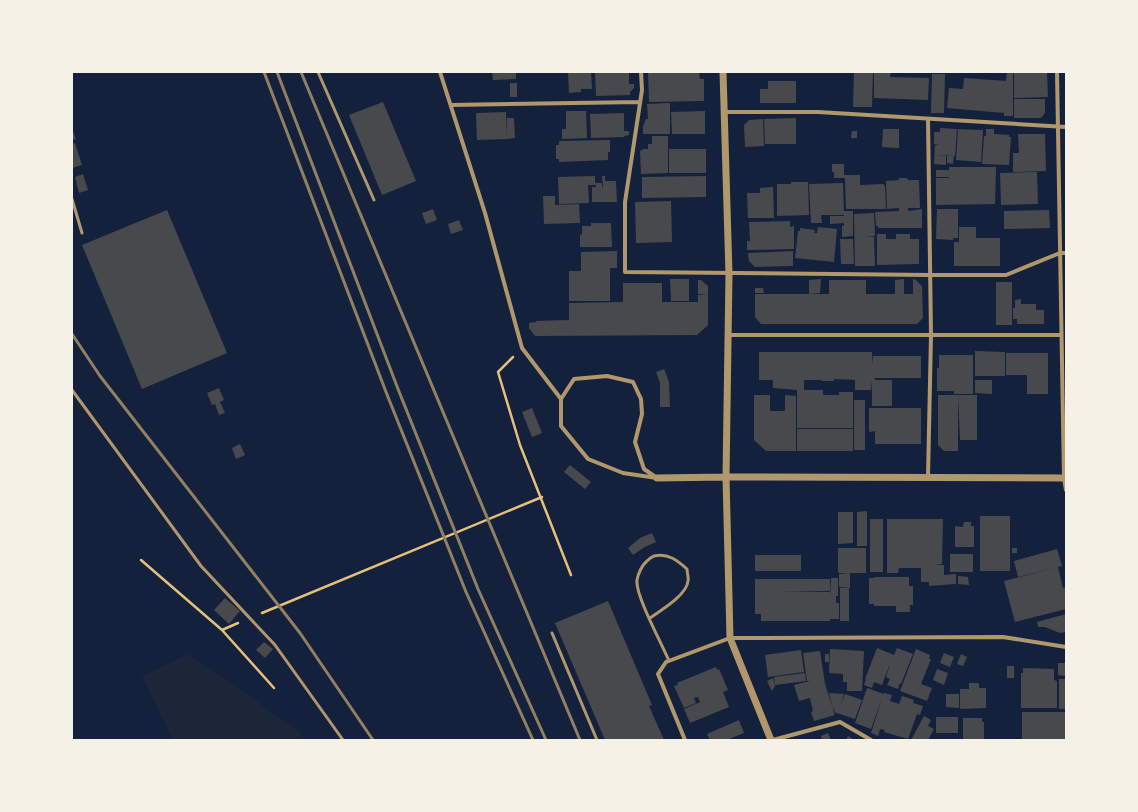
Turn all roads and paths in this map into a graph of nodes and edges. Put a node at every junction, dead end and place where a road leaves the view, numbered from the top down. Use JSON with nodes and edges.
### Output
{"nodes":[{"id":1,"x":318,"y":72,"type":"edge"},
{"id":2,"x":440,"y":72,"type":"edge"},
{"id":3,"x":642,"y":72,"type":"edge"},
{"id":4,"x":723,"y":72,"type":"edge"},
{"id":5,"x":1057,"y":72,"type":"edge"},
{"id":6,"x":640,"y":102,"type":"junction"},
{"id":7,"x":451,"y":105,"type":"junction"},
{"id":8,"x":724,"y":112,"type":"junction"},
{"id":9,"x":928,"y":119,"type":"junction"},
{"id":10,"x":1058,"y":127,"type":"junction"},
{"id":11,"x":1066,"y":127,"type":"edge"},
{"id":12,"x":72,"y":199,"type":"edge"},
{"id":13,"x":374,"y":200,"type":"dead end"},
{"id":14,"x":82,"y":233,"type":"dead end"},
{"id":15,"x":1060,"y":253,"type":"junction"},
{"id":16,"x":1066,"y":253,"type":"edge"},
{"id":17,"x":729,"y":274,"type":"junction"},
{"id":18,"x":930,"y":275,"type":"junction"},
{"id":19,"x":728,"y":335,"type":"junction"},
{"id":20,"x":930,"y":335,"type":"junction"},
{"id":21,"x":1061,"y":335,"type":"junction"},
{"id":22,"x":1064,"y":348,"type":"edge"},
{"id":23,"x":501,"y":368,"type":"dead end"},
{"id":24,"x":72,"y":390,"type":"edge"},
{"id":25,"x":561,"y":399,"type":"junction"},
{"id":26,"x":726,"y":477,"type":"junction"},
{"id":27,"x":657,"y":478,"type":"junction"},
{"id":28,"x":928,"y":478,"type":"junction"},
{"id":29,"x":1065,"y":478,"type":"edge"},
{"id":30,"x":1066,"y":490,"type":"edge"},
{"id":31,"x":542,"y":497,"type":"junction"},
{"id":32,"x":141,"y":560,"type":"dead end"},
{"id":33,"x":571,"y":575,"type":"dead end"},
{"id":34,"x":259,"y":614,"type":"dead end"},
{"id":35,"x":650,"y":618,"type":"junction"},
{"id":36,"x":244,"y":621,"type":"dead end"},
{"id":37,"x":222,"y":630,"type":"junction"},
{"id":38,"x":552,"y":632,"type":"dead end"},
{"id":39,"x":730,"y":638,"type":"junction"},
{"id":40,"x":1066,"y":647,"type":"edge"},
{"id":41,"x":669,"y":661,"type":"junction"},
{"id":42,"x":274,"y":688,"type":"dead end"},
{"id":43,"x":343,"y":740,"type":"edge"},
{"id":44,"x":597,"y":740,"type":"edge"},
{"id":45,"x":685,"y":740,"type":"edge"},
{"id":46,"x":772,"y":740,"type":"edge"},
{"id":47,"x":871,"y":740,"type":"edge"}],
"edges":[{"from":1,"to":13,"type":"lane"},
{"from":2,"to":7,"type":"street"},
{"from":3,"to":6,"type":"street"},
{"from":4,"to":8,"type":"street"},
{"from":5,"to":10,"type":"street"},
{"from":6,"to":7,"type":"street"},
{"from":6,"to":17,"type":"street"},
{"from":7,"to":25,"type":"street"},
{"from":8,"to":9,"type":"street"},
{"from":8,"to":17,"type":"street"},
{"from":9,"to":10,"type":"street"},
{"from":9,"to":18,"type":"street"},
{"from":10,"to":11,"type":"street"},
{"from":10,"to":15,"type":"street"},
{"from":12,"to":14,"type":"lane"},
{"from":15,"to":16,"type":"street"},
{"from":15,"to":18,"type":"street"},
{"from":15,"to":21,"type":"street"},
{"from":17,"to":18,"type":"street"},
{"from":17,"to":19,"type":"street"},
{"from":18,"to":20,"type":"street"},
{"from":19,"to":20,"type":"street"},
{"from":19,"to":26,"type":"street"},
{"from":20,"to":21,"type":"street"},
{"from":20,"to":28,"type":"street"},
{"from":21,"to":22,"type":"street"},
{"from":22,"to":29,"type":"street"},
{"from":23,"to":31,"type":"path"},
{"from":24,"to":43,"type":"lane"},
{"from":25,"to":27,"type":"street"},
{"from":25,"to":27,"type":"street"},
{"from":26,"to":27,"type":"street"},
{"from":26,"to":28,"type":"street"},
{"from":26,"to":39,"type":"street"},
{"from":28,"to":29,"type":"street"},
{"from":29,"to":30,"type":"street"},
{"from":31,"to":33,"type":"path"},
{"from":31,"to":34,"type":"path"},
{"from":32,"to":37,"type":"path"},
{"from":35,"to":35,"type":"lane"},
{"from":35,"to":41,"type":"lane"},
{"from":36,"to":37,"type":"path"},
{"from":37,"to":42,"type":"path"},
{"from":38,"to":44,"type":"lane"},
{"from":39,"to":40,"type":"street"},
{"from":39,"to":41,"type":"street"},
{"from":39,"to":46,"type":"street"},
{"from":41,"to":45,"type":"street"},
{"from":46,"to":47,"type":"street"}]}
